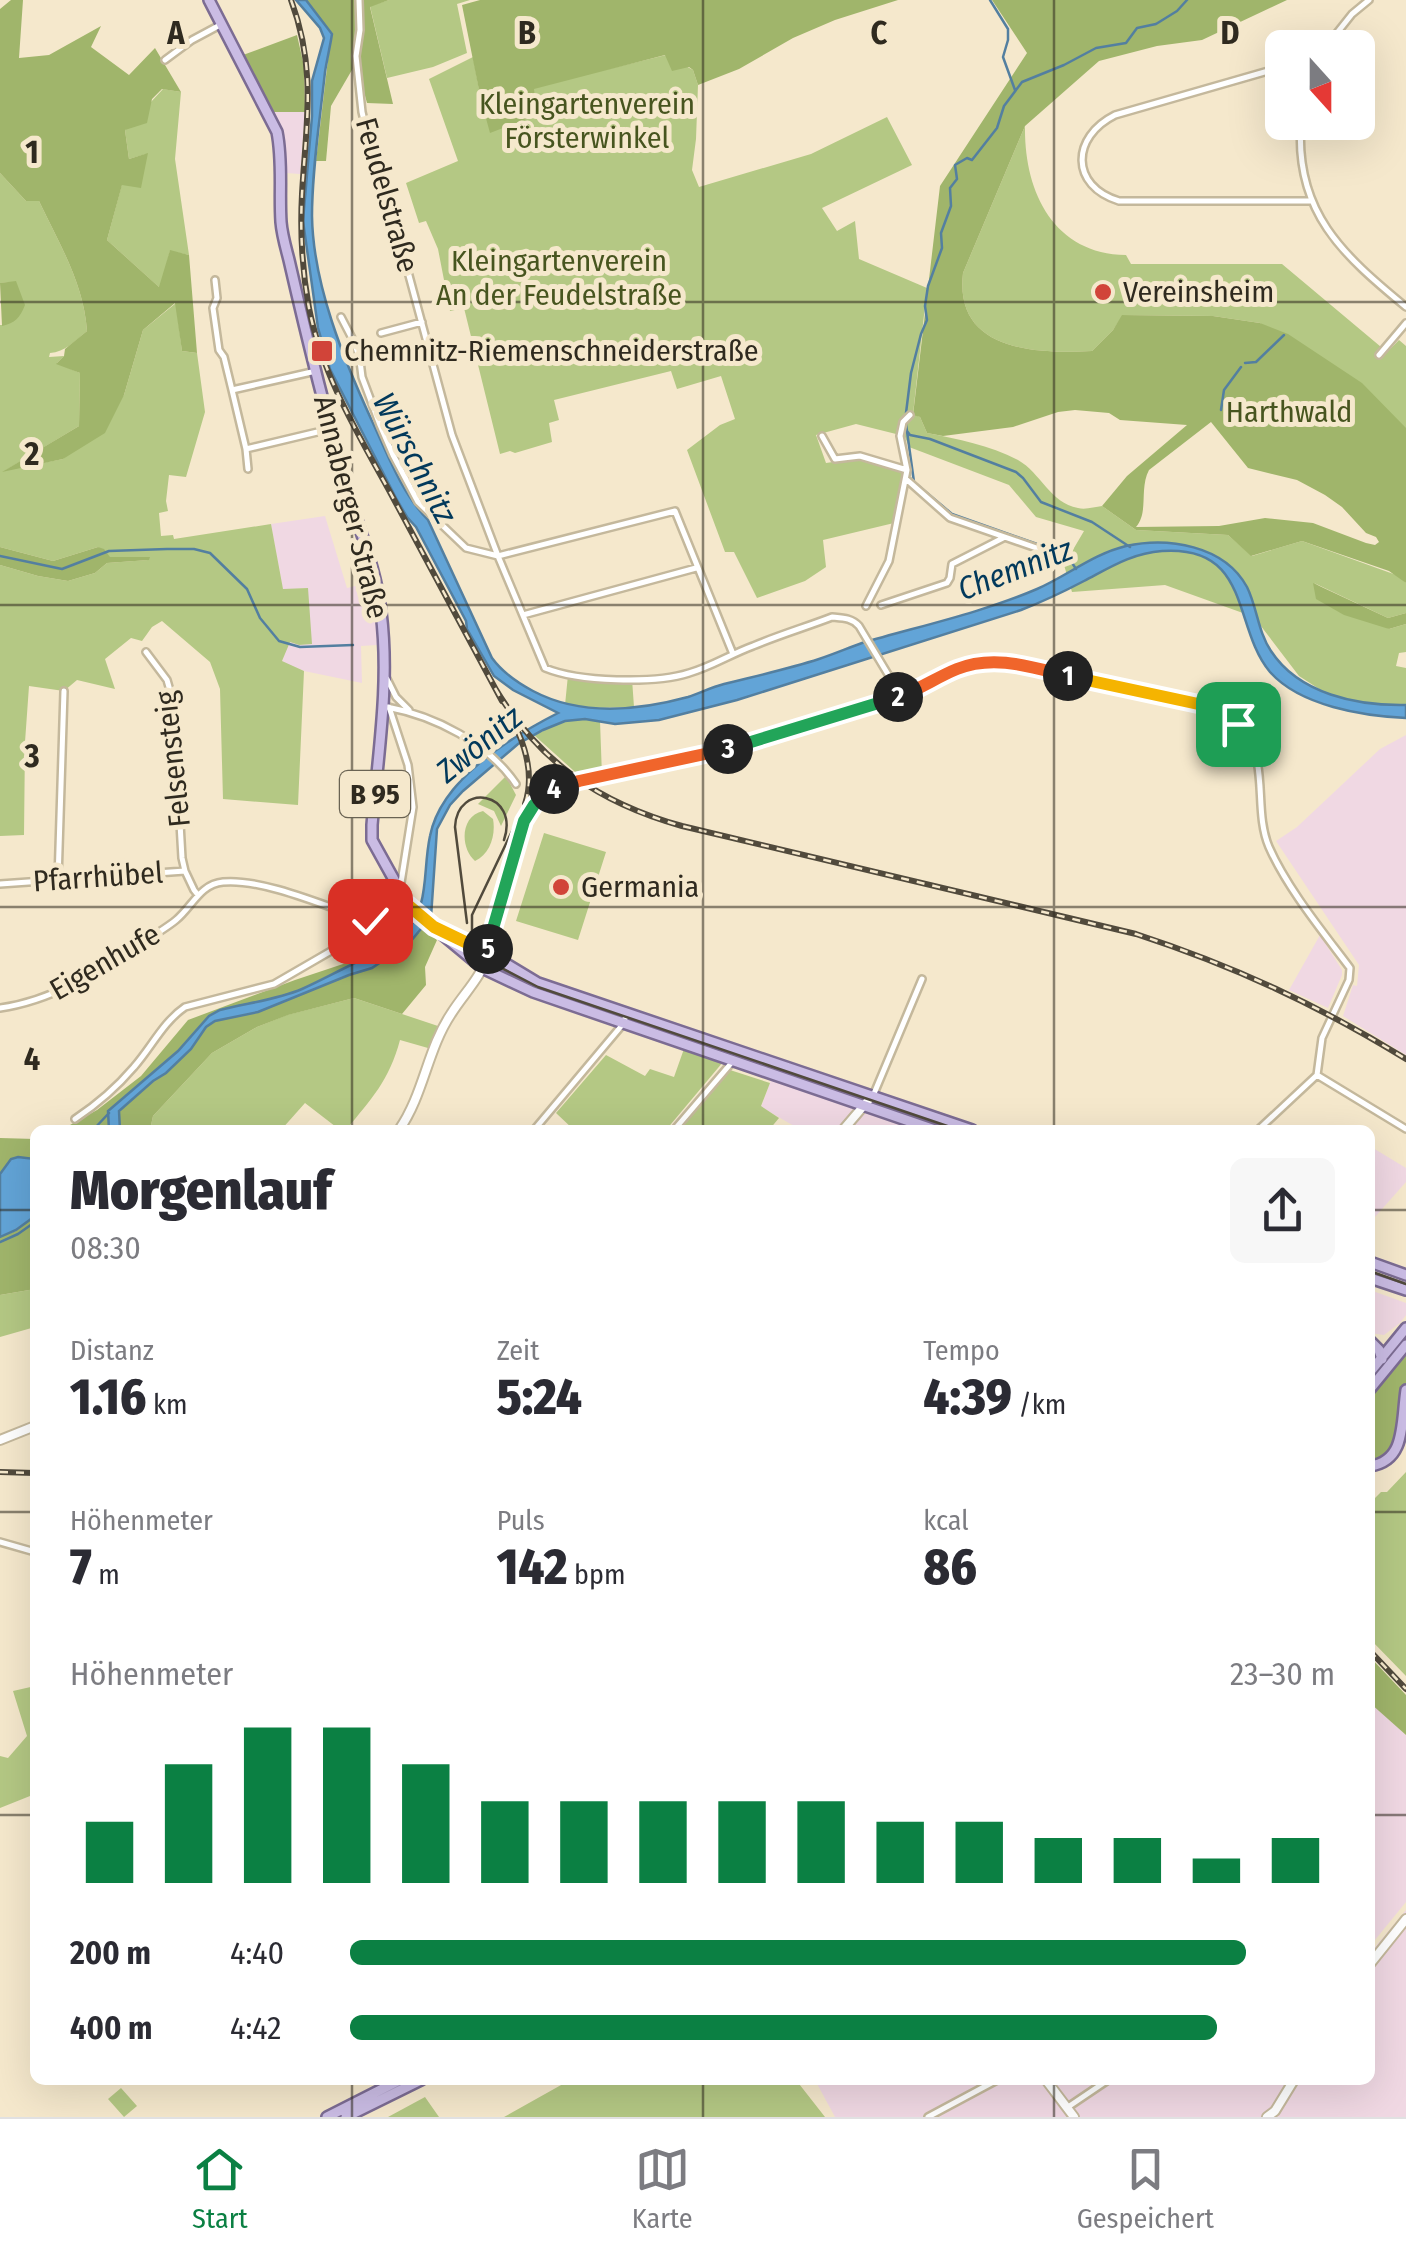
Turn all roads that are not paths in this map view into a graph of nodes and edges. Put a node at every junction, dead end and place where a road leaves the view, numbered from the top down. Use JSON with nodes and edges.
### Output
{"nodes":[{"id":1,"x":209,"y":0,"type":"edge"},
{"id":2,"x":358,"y":0,"type":"edge"},
{"id":3,"x":1369,"y":0,"type":"edge"},
{"id":4,"x":220,"y":25,"type":"junction"},
{"id":5,"x":1340,"y":30,"type":"edge"},
{"id":6,"x":165,"y":60,"type":"dead end"},
{"id":7,"x":1265,"y":72,"type":"edge"},
{"id":8,"x":1300,"y":140,"type":"edge"},
{"id":9,"x":1312,"y":201,"type":"junction"},
{"id":10,"x":214,"y":280,"type":"dead end"},
{"id":11,"x":1406,"y":307,"type":"edge"},
{"id":12,"x":341,"y":317,"type":"dead end"},
{"id":13,"x":424,"y":322,"type":"junction"},
{"id":14,"x":1406,"y":322,"type":"edge"},
{"id":15,"x":382,"y":333,"type":"dead end"},
{"id":16,"x":1379,"y":355,"type":"dead end"},
{"id":17,"x":316,"y":371,"type":"junction"},
{"id":18,"x":232,"y":390,"type":"junction"},
{"id":19,"x":910,"y":415,"type":"dead end"},
{"id":20,"x":330,"y":429,"type":"junction"},
{"id":21,"x":822,"y":436,"type":"dead end"},
{"id":22,"x":246,"y":449,"type":"junction"},
{"id":23,"x":248,"y":469,"type":"dead end"},
{"id":24,"x":907,"y":470,"type":"junction"},
{"id":25,"x":906,"y":479,"type":"junction"},
{"id":26,"x":1003,"y":538,"type":"junction"},
{"id":27,"x":1048,"y":552,"type":"dead end"},
{"id":28,"x":498,"y":556,"type":"junction"},
{"id":29,"x":696,"y":568,"type":"junction"},
{"id":30,"x":881,"y":605,"type":"dead end"},
{"id":31,"x":866,"y":606,"type":"dead end"},
{"id":32,"x":524,"y":615,"type":"junction"},
{"id":33,"x":146,"y":652,"type":"dead end"},
{"id":34,"x":732,"y":654,"type":"junction"},
{"id":35,"x":385,"y":675,"type":"junction"},
{"id":36,"x":64,"y":691,"type":"dead end"},
{"id":37,"x":901,"y":696,"type":"junction"},
{"id":38,"x":386,"y":706,"type":"junction"},
{"id":39,"x":411,"y":712,"type":"junction"},
{"id":40,"x":516,"y":784,"type":"dead end"},
{"id":41,"x":185,"y":871,"type":"junction"},
{"id":42,"x":58,"y":880,"type":"junction"},
{"id":43,"x":0,"y":884,"type":"edge"},
{"id":44,"x":400,"y":890,"type":"junction"},
{"id":45,"x":198,"y":894,"type":"junction"},
{"id":46,"x":412,"y":909,"type":"junction"},
{"id":47,"x":374,"y":922,"type":"junction"},
{"id":48,"x":431,"y":925,"type":"junction"},
{"id":49,"x":488,"y":953,"type":"junction"},
{"id":50,"x":484,"y":968,"type":"junction"},
{"id":51,"x":922,"y":979,"type":"dead end"},
{"id":52,"x":0,"y":1008,"type":"edge"},
{"id":53,"x":625,"y":1019,"type":"junction"},
{"id":54,"x":733,"y":1061,"type":"junction"},
{"id":55,"x":1317,"y":1074,"type":"junction"},
{"id":56,"x":869,"y":1101,"type":"junction"},
{"id":57,"x":75,"y":1119,"type":"dead end"},
{"id":58,"x":402,"y":1125,"type":"edge"},
{"id":59,"x":538,"y":1125,"type":"edge"},
{"id":60,"x":678,"y":1125,"type":"edge"},
{"id":61,"x":847,"y":1125,"type":"edge"},
{"id":62,"x":923,"y":1125,"type":"edge"},
{"id":63,"x":954,"y":1125,"type":"edge"},
{"id":64,"x":1263,"y":1125,"type":"edge"},
{"id":65,"x":1406,"y":1129,"type":"edge"},
{"id":66,"x":1375,"y":1264,"type":"edge"},
{"id":67,"x":1406,"y":1275,"type":"edge"},
{"id":68,"x":1375,"y":1280,"type":"edge"},
{"id":69,"x":1406,"y":1290,"type":"edge"},
{"id":70,"x":1404,"y":1330,"type":"edge"},
{"id":71,"x":1375,"y":1341,"type":"edge"},
{"id":72,"x":1406,"y":1345,"type":"edge"},
{"id":73,"x":1375,"y":1346,"type":"edge"},
{"id":74,"x":1382,"y":1357,"type":"junction"},
{"id":75,"x":1375,"y":1366,"type":"edge"},
{"id":76,"x":1375,"y":1380,"type":"edge"},
{"id":77,"x":1375,"y":1383,"type":"edge"},
{"id":78,"x":1406,"y":1390,"type":"edge"},
{"id":79,"x":30,"y":1428,"type":"edge"},
{"id":80,"x":0,"y":1440,"type":"edge"},
{"id":81,"x":1375,"y":1464,"type":"edge"},
{"id":82,"x":0,"y":1542,"type":"edge"},
{"id":83,"x":30,"y":1551,"type":"edge"},
{"id":84,"x":1406,"y":1919,"type":"edge"},
{"id":85,"x":1375,"y":1958,"type":"edge"},
{"id":86,"x":390,"y":2085,"type":"edge"},
{"id":87,"x":411,"y":2085,"type":"edge"},
{"id":88,"x":988,"y":2085,"type":"edge"},
{"id":89,"x":1050,"y":2085,"type":"edge"},
{"id":90,"x":1101,"y":2085,"type":"edge"},
{"id":91,"x":1291,"y":2085,"type":"edge"},
{"id":92,"x":1068,"y":2107,"type":"junction"},
{"id":93,"x":327,"y":2117,"type":"edge"},
{"id":94,"x":346,"y":2117,"type":"edge"},
{"id":95,"x":928,"y":2117,"type":"edge"},
{"id":96,"x":1074,"y":2117,"type":"edge"},
{"id":97,"x":1267,"y":2117,"type":"edge"}],
"edges":[{"from":1,"to":4,"type":"main road","name":"Annaberger Straße","number":"B 95"},
{"from":2,"to":13,"type":"street","name":"Feudelstraße"},
{"from":3,"to":5,"type":"street"},
{"from":4,"to":6,"type":"street"},
{"from":4,"to":17,"type":"main road","name":"Annaberger Straße","number":"B 95"},
{"from":7,"to":9,"type":"street"},
{"from":8,"to":9,"type":"street"},
{"from":9,"to":11,"type":"street"},
{"from":10,"to":18,"type":"street"},
{"from":12,"to":28,"type":"street"},
{"from":13,"to":15,"type":"street"},
{"from":13,"to":28,"type":"street","name":"Feudelstraße"},
{"from":14,"to":16,"type":"street"},
{"from":17,"to":18,"type":"street"},
{"from":17,"to":20,"type":"main road","name":"Annaberger Straße","number":"B 95"},
{"from":18,"to":22,"type":"street"},
{"from":19,"to":24,"type":"street"},
{"from":20,"to":22,"type":"street"},
{"from":20,"to":35,"type":"main road","name":"Annaberger Straße","number":"B 95"},
{"from":21,"to":24,"type":"street"},
{"from":22,"to":23,"type":"street"},
{"from":24,"to":25,"type":"street"},
{"from":25,"to":26,"type":"street"},
{"from":25,"to":31,"type":"street"},
{"from":26,"to":27,"type":"street"},
{"from":26,"to":30,"type":"street"},
{"from":28,"to":29,"type":"street"},
{"from":28,"to":32,"type":"street","name":"Feudelstraße"},
{"from":29,"to":32,"type":"street"},
{"from":29,"to":34,"type":"street"},
{"from":32,"to":34,"type":"street","name":"Feudelstraße"},
{"from":33,"to":41,"type":"street","name":"Felsensteig"},
{"from":34,"to":37,"type":"street","name":"Feudelstraße"},
{"from":35,"to":38,"type":"main road","name":"Annaberger Straße","number":"B 95"},
{"from":35,"to":39,"type":"street"},
{"from":36,"to":42,"type":"street"},
{"from":37,"to":49,"type":"street"},
{"from":37,"to":55,"type":"street"},
{"from":38,"to":39,"type":"street"},
{"from":38,"to":44,"type":"street"},
{"from":38,"to":44,"type":"main road","name":"Annaberger Straße","number":"B 95"},
{"from":39,"to":40,"type":"street"},
{"from":41,"to":42,"type":"street","name":"Pfarrhübel"},
{"from":41,"to":45,"type":"street","name":"Pfarrhübel"},
{"from":42,"to":43,"type":"street","name":"Pfarrhübel"},
{"from":44,"to":46,"type":"main road","name":"Annaberger Straße","number":"B 95"},
{"from":45,"to":47,"type":"street","name":"Pfarrhübel"},
{"from":45,"to":52,"type":"street","name":"Eigenhufe"},
{"from":46,"to":47,"type":"street"},
{"from":46,"to":48,"type":"main road","name":"Annaberger Straße","number":"B 95"},
{"from":47,"to":57,"type":"street"},
{"from":48,"to":49,"type":"main road","name":"Annaberger Straße","number":"B 95"},
{"from":48,"to":50,"type":"main road","name":"Annaberger Straße","number":"B 95"},
{"from":49,"to":50,"type":"main road"},
{"from":49,"to":53,"type":"main road","name":"Annaberger Straße","number":"B 95"},
{"from":50,"to":53,"type":"main road","name":"Annaberger Straße","number":"B 95"},
{"from":50,"to":58,"type":"main road"},
{"from":51,"to":56,"type":"street"},
{"from":53,"to":54,"type":"main road","name":"Annaberger Straße","number":"B 95"},
{"from":53,"to":56,"type":"main road","name":"Annaberger Straße","number":"B 95"},
{"from":53,"to":59,"type":"street"},
{"from":54,"to":56,"type":"main road","name":"Annaberger Straße","number":"B 95"},
{"from":54,"to":60,"type":"street"},
{"from":55,"to":64,"type":"street"},
{"from":55,"to":65,"type":"street"},
{"from":56,"to":61,"type":"main road"},
{"from":56,"to":62,"type":"main road","name":"Annaberger Straße","number":"B 95"},
{"from":56,"to":63,"type":"main road","name":"Annaberger Straße","number":"B 95"},
{"from":66,"to":67,"type":"main road"},
{"from":68,"to":69,"type":"main road"},
{"from":70,"to":71,"type":"main road"},
{"from":70,"to":74,"type":"main road"},
{"from":72,"to":77,"type":"main road"},
{"from":73,"to":74,"type":"main road"},
{"from":74,"to":75,"type":"main road"},
{"from":74,"to":76,"type":"main road"},
{"from":78,"to":81,"type":"main road"},
{"from":79,"to":80,"type":"main road"},
{"from":82,"to":83,"type":"street"},
{"from":84,"to":85,"type":"main road"},
{"from":86,"to":93,"type":"main road"},
{"from":87,"to":94,"type":"main road"},
{"from":88,"to":95,"type":"street"},
{"from":89,"to":92,"type":"main road"},
{"from":90,"to":92,"type":"street"},
{"from":91,"to":97,"type":"main road"},
{"from":92,"to":96,"type":"main road"}]}
